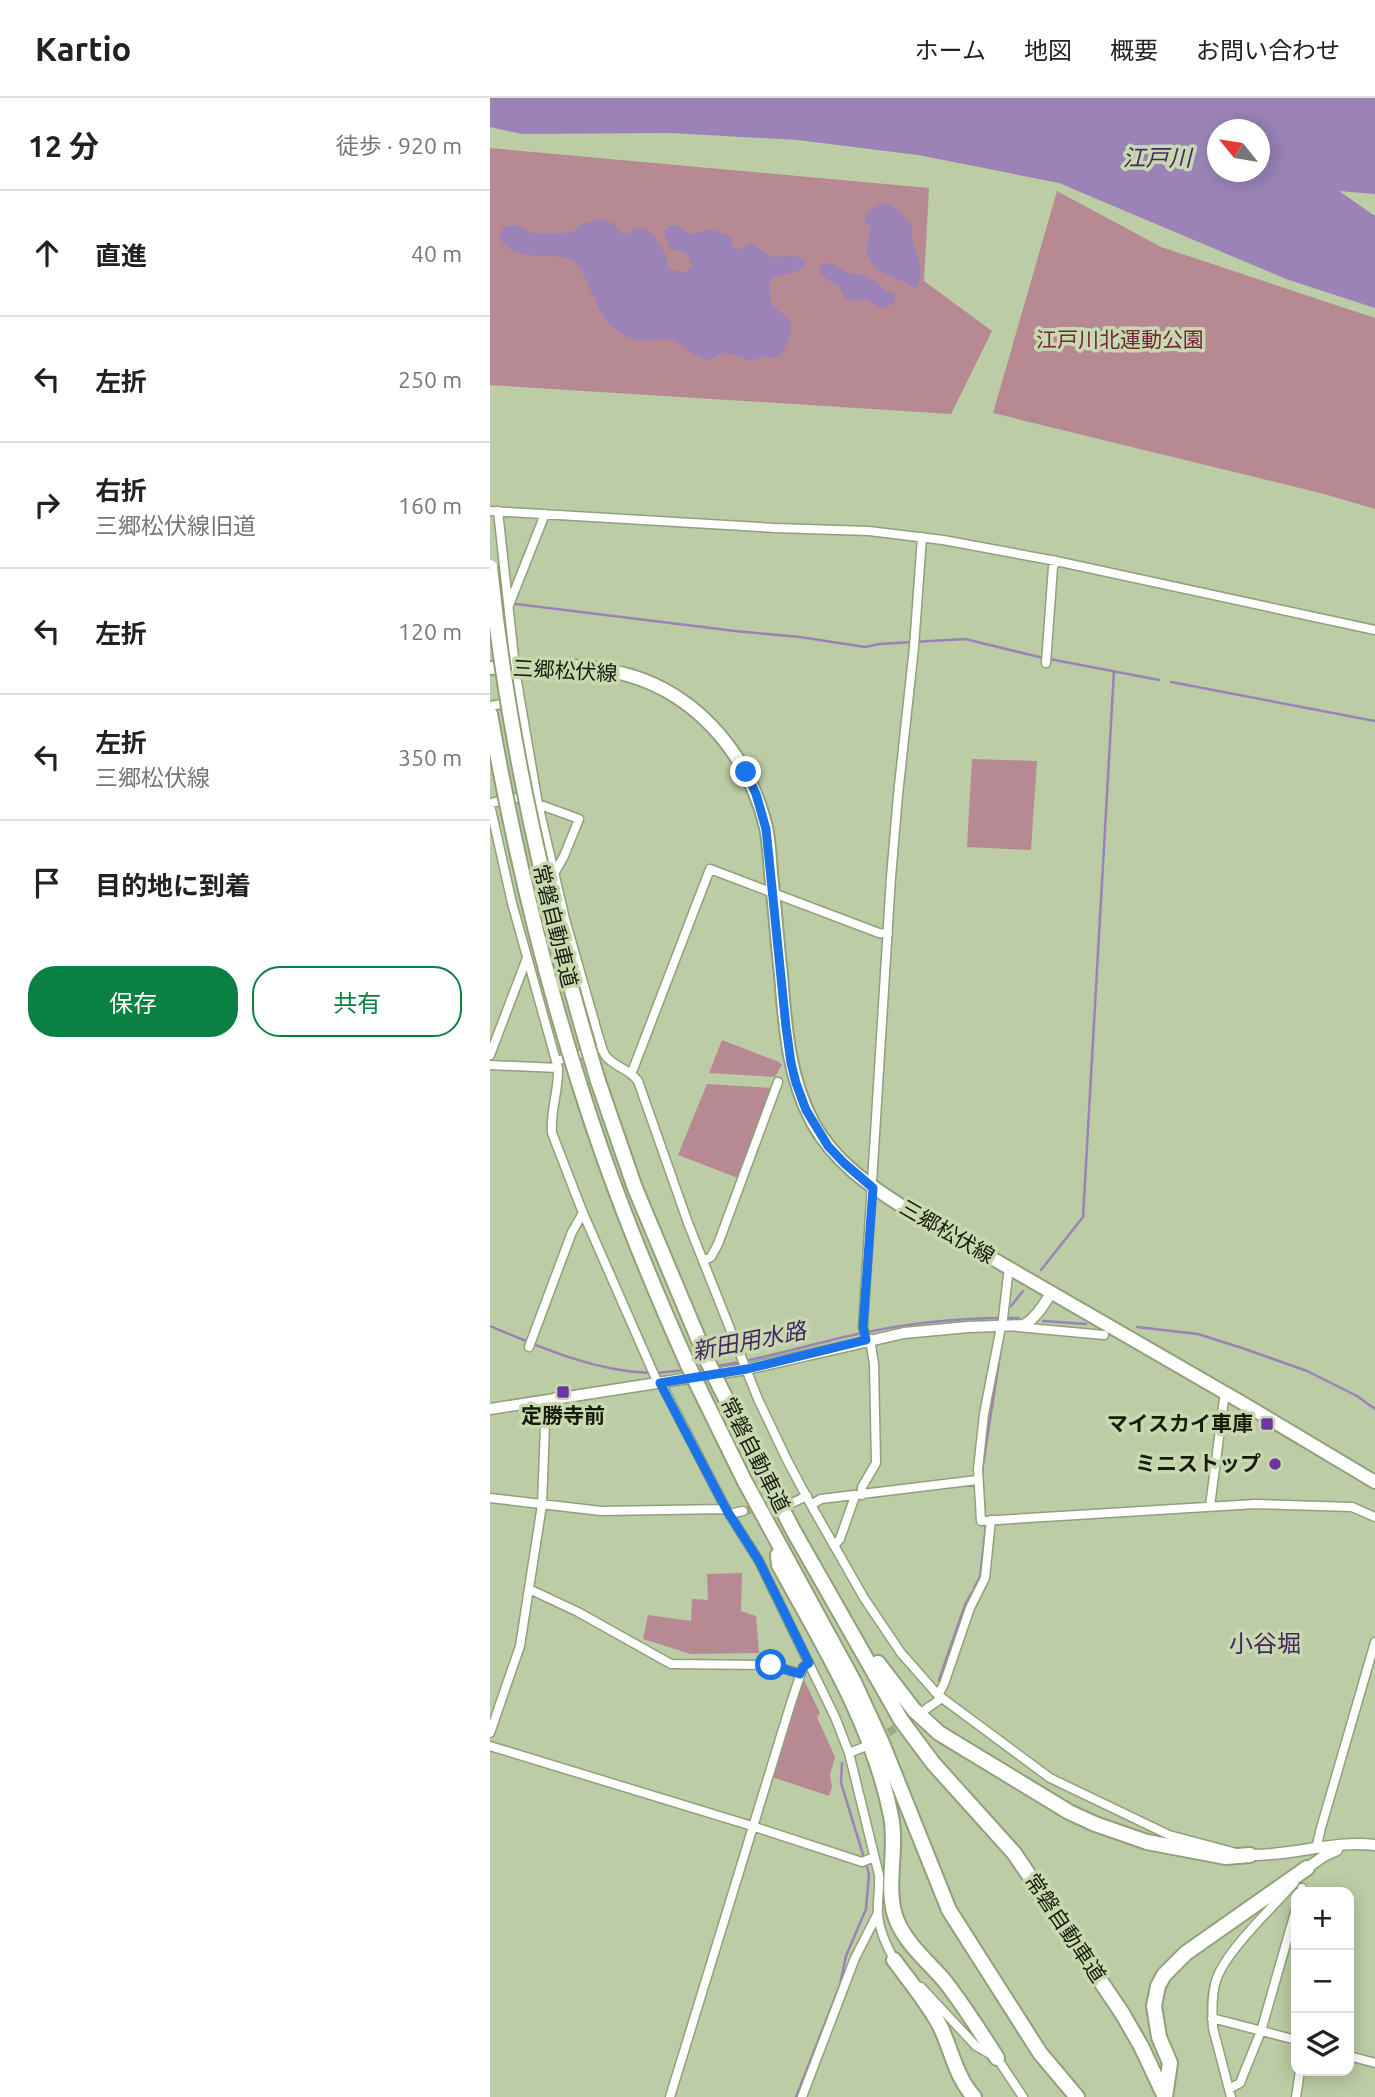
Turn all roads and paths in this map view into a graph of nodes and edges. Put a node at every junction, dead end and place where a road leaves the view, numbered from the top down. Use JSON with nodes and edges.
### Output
{"nodes":[{"id":1,"x":494,"y":511,"type":"edge"},
{"id":2,"x":545,"y":514,"type":"junction"},
{"id":3,"x":922,"y":537,"type":"junction"},
{"id":4,"x":1056,"y":561,"type":"junction"},
{"id":5,"x":490,"y":567,"type":"edge"},
{"id":6,"x":509,"y":603,"type":"junction"},
{"id":7,"x":490,"y":606,"type":"edge"},
{"id":8,"x":1375,"y":630,"type":"edge"},
{"id":9,"x":1046,"y":663,"type":"dead end"},
{"id":10,"x":514,"y":667,"type":"junction"},
{"id":11,"x":490,"y":668,"type":"edge"},
{"id":12,"x":520,"y":701,"type":"junction"},
{"id":13,"x":490,"y":706,"type":"edge"},
{"id":14,"x":490,"y":714,"type":"edge"},
{"id":15,"x":537,"y":794,"type":"junction"},
{"id":16,"x":490,"y":804,"type":"edge"},
{"id":17,"x":538,"y":804,"type":"junction"},
{"id":18,"x":555,"y":872,"type":"junction"},
{"id":19,"x":773,"y":894,"type":"junction"},
{"id":20,"x":888,"y":934,"type":"junction"},
{"id":21,"x":571,"y":940,"type":"junction"},
{"id":22,"x":527,"y":957,"type":"junction"},
{"id":23,"x":602,"y":1048,"type":"junction"},
{"id":24,"x":490,"y":1055,"type":"edge"},
{"id":25,"x":557,"y":1064,"type":"junction"},
{"id":26,"x":490,"y":1065,"type":"edge"},
{"id":27,"x":632,"y":1072,"type":"junction"},
{"id":28,"x":778,"y":1082,"type":"dead end"},
{"id":29,"x":873,"y":1188,"type":"junction"},
{"id":30,"x":583,"y":1213,"type":"junction"},
{"id":31,"x":703,"y":1261,"type":"junction"},
{"id":32,"x":1009,"y":1267,"type":"junction"},
{"id":33,"x":1052,"y":1292,"type":"junction"},
{"id":34,"x":1002,"y":1327,"type":"junction"},
{"id":35,"x":1014,"y":1327,"type":"junction"},
{"id":36,"x":1104,"y":1335,"type":"dead end"},
{"id":37,"x":868,"y":1340,"type":"junction"},
{"id":38,"x":529,"y":1347,"type":"dead end"},
{"id":39,"x":744,"y":1362,"type":"junction"},
{"id":40,"x":658,"y":1380,"type":"junction"},
{"id":41,"x":1224,"y":1392,"type":"junction"},
{"id":42,"x":556,"y":1398,"type":"junction"},
{"id":43,"x":490,"y":1409,"type":"edge"},
{"id":44,"x":977,"y":1480,"type":"junction"},
{"id":45,"x":1375,"y":1482,"type":"edge"},
{"id":46,"x":859,"y":1495,"type":"junction"},
{"id":47,"x":490,"y":1498,"type":"edge"},
{"id":48,"x":809,"y":1500,"type":"junction"},
{"id":49,"x":792,"y":1503,"type":"tunnel mouth"},
{"id":50,"x":542,"y":1505,"type":"junction"},
{"id":51,"x":1210,"y":1506,"type":"junction"},
{"id":52,"x":735,"y":1511,"type":"junction"},
{"id":53,"x":1375,"y":1517,"type":"edge"},
{"id":54,"x":991,"y":1520,"type":"junction"},
{"id":55,"x":775,"y":1538,"type":"junction"},
{"id":56,"x":835,"y":1546,"type":"junction"},
{"id":57,"x":530,"y":1589,"type":"junction"},
{"id":58,"x":835,"y":1606,"type":"junction"},
{"id":59,"x":1375,"y":1642,"type":"edge"},
{"id":60,"x":809,"y":1663,"type":"junction"},
{"id":61,"x":800,"y":1674,"type":"junction"},
{"id":62,"x":940,"y":1696,"type":"junction"},
{"id":63,"x":926,"y":1709,"type":"tunnel mouth"},
{"id":64,"x":490,"y":1732,"type":"edge"},
{"id":65,"x":490,"y":1746,"type":"edge"},
{"id":66,"x":864,"y":1747,"type":"dead end"},
{"id":67,"x":849,"y":1753,"type":"junction"},
{"id":68,"x":752,"y":1826,"type":"junction"},
{"id":69,"x":1350,"y":1844,"type":"junction"},
{"id":70,"x":1375,"y":1845,"type":"edge"},
{"id":71,"x":1316,"y":1849,"type":"junction"},
{"id":72,"x":1250,"y":1855,"type":"junction"},
{"id":73,"x":874,"y":1857,"type":"junction"},
{"id":74,"x":1307,"y":1868,"type":"junction"},
{"id":75,"x":878,"y":1913,"type":"junction"},
{"id":76,"x":1291,"y":1926,"type":"edge"},
{"id":77,"x":894,"y":1959,"type":"junction"},
{"id":78,"x":1212,"y":2018,"type":"junction"},
{"id":79,"x":1261,"y":2031,"type":"junction"},
{"id":80,"x":1291,"y":2039,"type":"edge"},
{"id":81,"x":1354,"y":2057,"type":"edge"},
{"id":82,"x":997,"y":2058,"type":"junction"},
{"id":83,"x":1375,"y":2063,"type":"edge"},
{"id":84,"x":1230,"y":2093,"type":"edge"},
{"id":85,"x":1296,"y":2093,"type":"edge"},
{"id":86,"x":670,"y":2097,"type":"edge"},
{"id":87,"x":802,"y":2097,"type":"edge"},
{"id":88,"x":974,"y":2097,"type":"edge"},
{"id":89,"x":1023,"y":2097,"type":"edge"},
{"id":90,"x":1077,"y":2097,"type":"edge"},
{"id":91,"x":1165,"y":2097,"type":"edge"},
{"id":92,"x":1303,"y":2097,"type":"edge"}],
"edges":[{"from":1,"to":2,"type":"street"},
{"from":1,"to":6,"type":"street"},
{"from":2,"to":3,"type":"street"},
{"from":2,"to":6,"type":"street"},
{"from":3,"to":4,"type":"street"},
{"from":3,"to":20,"type":"street"},
{"from":4,"to":8,"type":"street"},
{"from":4,"to":9,"type":"street"},
{"from":5,"to":58,"type":"highway","name":"常磐自動車道","bridge":true},
{"from":6,"to":7,"type":"street"},
{"from":6,"to":10,"type":"street"},
{"from":10,"to":11,"type":"main road","name":"三郷松伏線"},
{"from":10,"to":12,"type":"street"},
{"from":10,"to":19,"type":"main road","name":"三郷松伏線"},
{"from":12,"to":13,"type":"street"},
{"from":12,"to":15,"type":"street"},
{"from":14,"to":55,"type":"highway","name":"常磐自動車道","bridge":true},
{"from":15,"to":16,"type":"street"},
{"from":15,"to":17,"type":"street"},
{"from":16,"to":22,"type":"street"},
{"from":17,"to":18,"type":"street"},
{"from":17,"to":18,"type":"street"},
{"from":18,"to":21,"type":"street"},
{"from":19,"to":20,"type":"street"},
{"from":19,"to":27,"type":"street"},
{"from":19,"to":29,"type":"main road","name":"三郷松伏線"},
{"from":20,"to":29,"type":"street"},
{"from":21,"to":22,"type":"street"},
{"from":21,"to":23,"type":"street"},
{"from":22,"to":24,"type":"street"},
{"from":22,"to":25,"type":"street"},
{"from":23,"to":25,"type":"street"},
{"from":23,"to":27,"type":"street"},
{"from":25,"to":26,"type":"street"},
{"from":25,"to":30,"type":"street"},
{"from":27,"to":31,"type":"street"},
{"from":28,"to":31,"type":"street"},
{"from":29,"to":32,"type":"main road","name":"三郷松伏線"},
{"from":29,"to":37,"type":"street"},
{"from":30,"to":38,"type":"street"},
{"from":30,"to":40,"type":"street"},
{"from":31,"to":39,"type":"street"},
{"from":32,"to":33,"type":"main road","name":"三郷松伏線"},
{"from":32,"to":34,"type":"street"},
{"from":33,"to":35,"type":"street"},
{"from":33,"to":41,"type":"main road","name":"三郷松伏線"},
{"from":34,"to":35,"type":"street"},
{"from":34,"to":37,"type":"street"},
{"from":34,"to":44,"type":"street"},
{"from":35,"to":36,"type":"street"},
{"from":37,"to":39,"type":"street"},
{"from":37,"to":46,"type":"street"},
{"from":39,"to":40,"type":"street"},
{"from":39,"to":48,"type":"street"},
{"from":40,"to":42,"type":"street"},
{"from":40,"to":52,"type":"street"},
{"from":41,"to":45,"type":"main road","name":"三郷松伏線"},
{"from":41,"to":51,"type":"street"},
{"from":42,"to":43,"type":"street"},
{"from":42,"to":50,"type":"street"},
{"from":44,"to":46,"type":"street"},
{"from":44,"to":54,"type":"street"},
{"from":46,"to":48,"type":"street"},
{"from":46,"to":56,"type":"street"},
{"from":47,"to":50,"type":"street"},
{"from":48,"to":49,"type":"street"},
{"from":48,"to":56,"type":"street"},
{"from":50,"to":52,"type":"street"},
{"from":50,"to":57,"type":"street"},
{"from":51,"to":53,"type":"street"},
{"from":51,"to":54,"type":"street"},
{"from":52,"to":60,"type":"street"},
{"from":54,"to":62,"type":"street"},
{"from":55,"to":82,"type":"highway"},
{"from":55,"to":90,"type":"highway","name":"常磐自動車道"},
{"from":56,"to":62,"type":"street"},
{"from":57,"to":61,"type":"street"},
{"from":57,"to":64,"type":"street"},
{"from":58,"to":72,"type":"highway"},
{"from":58,"to":91,"type":"highway","name":"常磐自動車道"},
{"from":59,"to":71,"type":"street"},
{"from":60,"to":61,"type":"street"},
{"from":60,"to":67,"type":"street"},
{"from":61,"to":68,"type":"street"},
{"from":62,"to":63,"type":"street"},
{"from":62,"to":72,"type":"street"},
{"from":65,"to":68,"type":"street"},
{"from":66,"to":67,"type":"street"},
{"from":67,"to":73,"type":"street"},
{"from":68,"to":73,"type":"street"},
{"from":68,"to":86,"type":"street"},
{"from":69,"to":70,"type":"street"},
{"from":69,"to":71,"type":"street"},
{"from":69,"to":74,"type":"street"},
{"from":71,"to":72,"type":"street"},
{"from":73,"to":75,"type":"street"},
{"from":74,"to":78,"type":"street"},
{"from":74,"to":91,"type":"highway"},
{"from":75,"to":77,"type":"street"},
{"from":75,"to":87,"type":"street"},
{"from":76,"to":79,"type":"street"},
{"from":77,"to":82,"type":"street"},
{"from":77,"to":88,"type":"highway"},
{"from":78,"to":79,"type":"street"},
{"from":78,"to":84,"type":"street"},
{"from":79,"to":80,"type":"street"},
{"from":79,"to":84,"type":"street"},
{"from":81,"to":83,"type":"street"},
{"from":82,"to":89,"type":"street"},
{"from":85,"to":92,"type":"street"}]}
